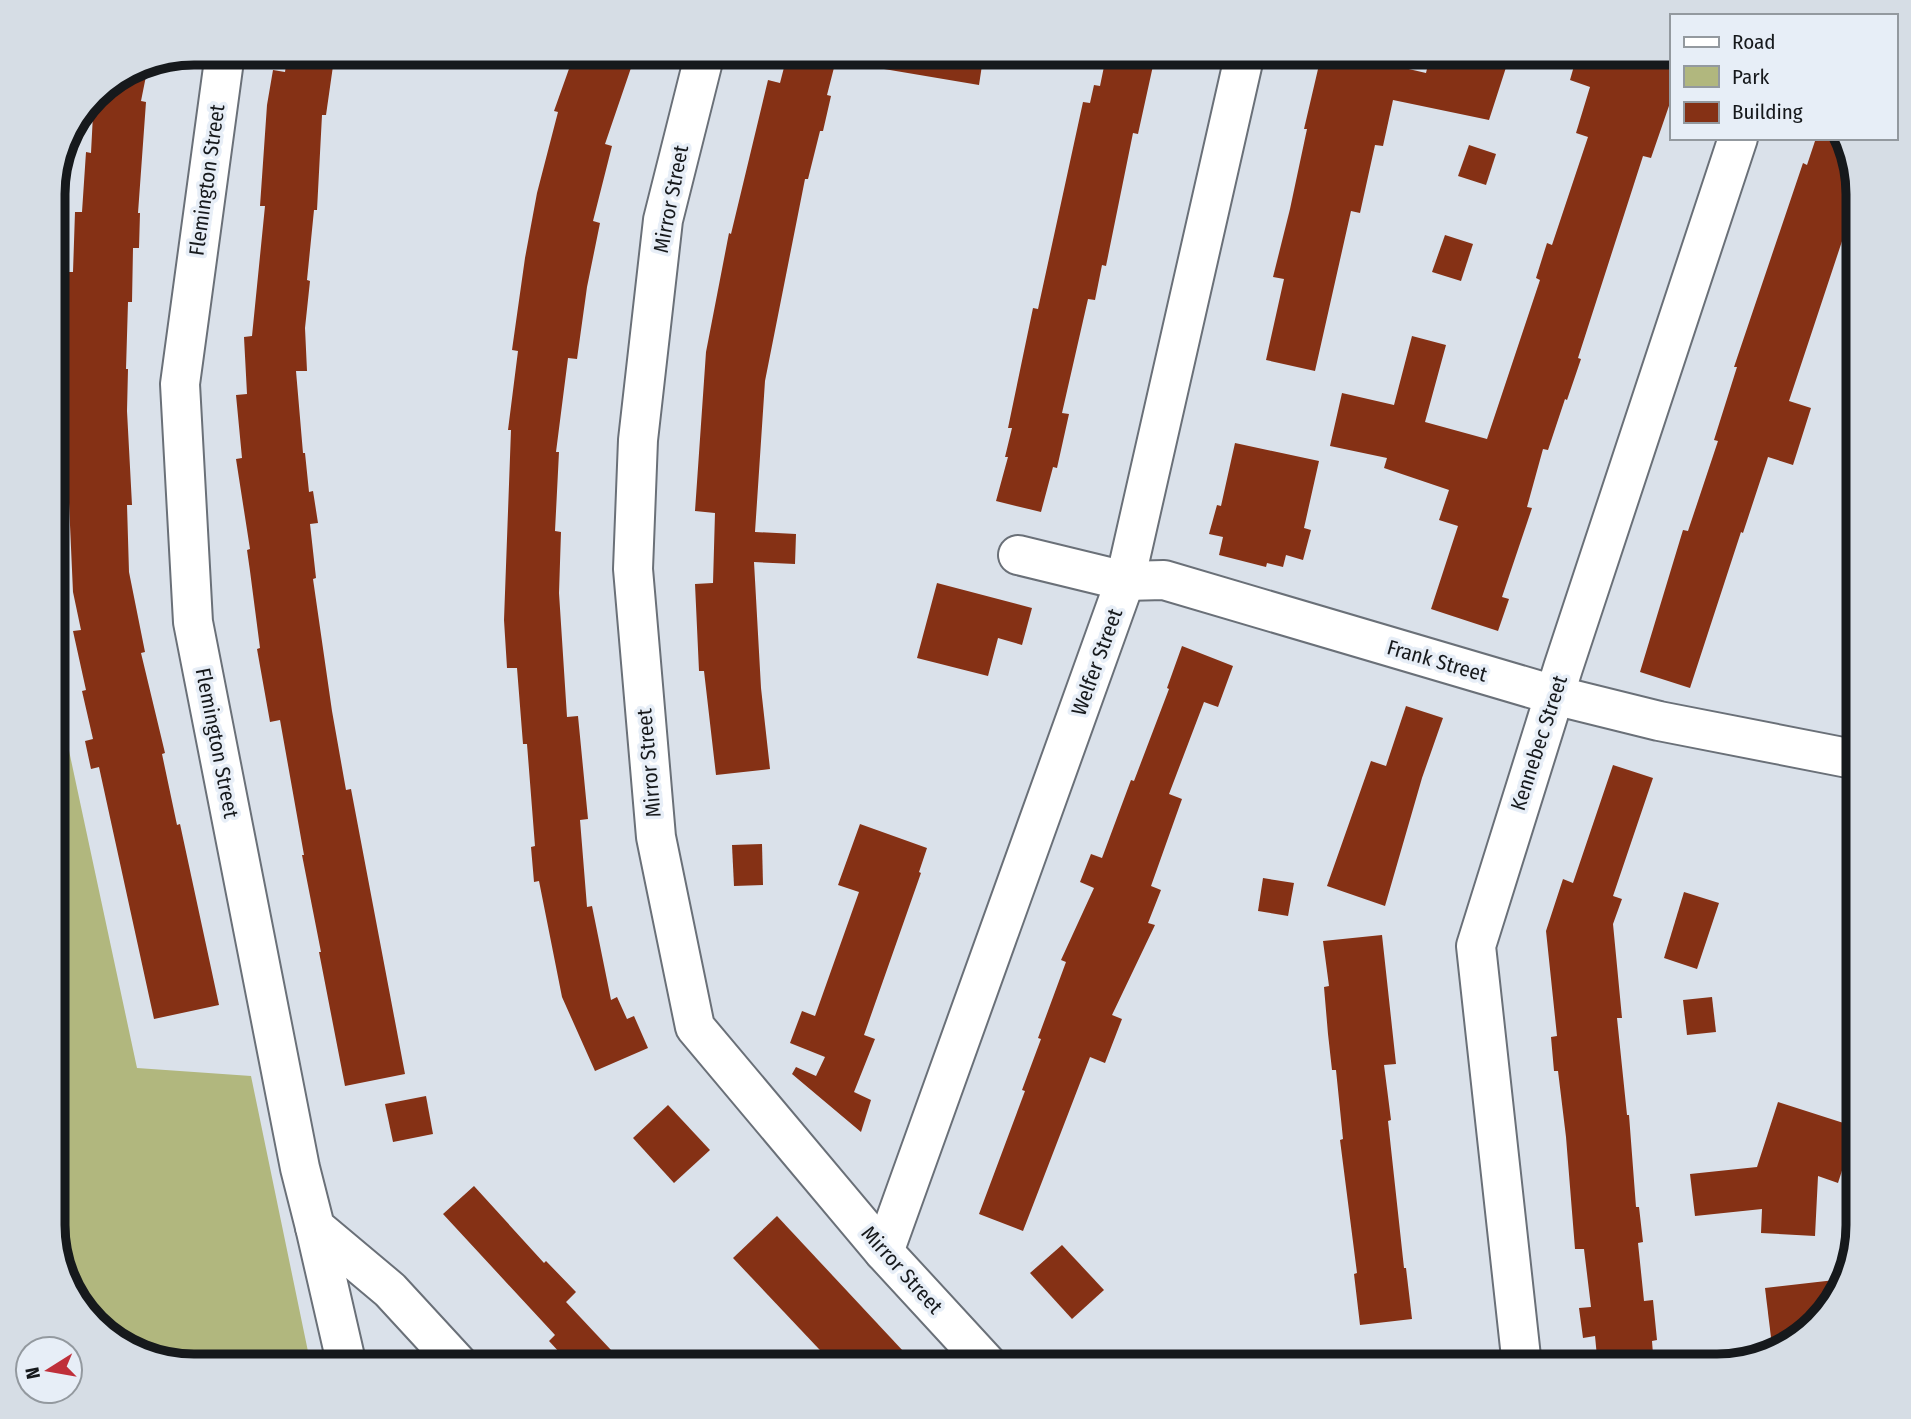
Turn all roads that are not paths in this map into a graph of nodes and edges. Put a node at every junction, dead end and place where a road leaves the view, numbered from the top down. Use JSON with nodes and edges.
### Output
{"nodes":[{"id":1,"x":223,"y":65,"type":"edge"},
{"id":2,"x":701,"y":65,"type":"edge"},
{"id":3,"x":1242,"y":65,"type":"edge"},
{"id":4,"x":1737,"y":140,"type":"edge"},
{"id":5,"x":1018,"y":555,"type":"dead end"},
{"id":6,"x":1125,"y":581,"type":"junction"},
{"id":7,"x":1554,"y":695,"type":"junction"},
{"id":8,"x":1846,"y":758,"type":"edge"},
{"id":9,"x":315,"y":1227,"type":"junction"},
{"id":10,"x":884,"y":1252,"type":"junction"},
{"id":11,"x":344,"y":1354,"type":"edge"},
{"id":12,"x":448,"y":1354,"type":"edge"},
{"id":13,"x":977,"y":1354,"type":"edge"},
{"id":14,"x":1521,"y":1354,"type":"edge"}],
"edges":[{"from":1,"to":9,"type":"street","name":"Flemington Street"},
{"from":2,"to":10,"type":"street","name":"Mirror Street"},
{"from":3,"to":6,"type":"street","name":"Welfer Street"},
{"from":4,"to":7,"type":"street","name":"Kennebec Street"},
{"from":5,"to":6,"type":"street","name":"Frank Street"},
{"from":6,"to":7,"type":"street","name":"Frank Street"},
{"from":6,"to":10,"type":"street","name":"Welfer Street"},
{"from":7,"to":8,"type":"street","name":"Frank Street"},
{"from":7,"to":14,"type":"street","name":"Kennebec Street"},
{"from":9,"to":11,"type":"street","name":"Flemington Street"},
{"from":9,"to":12,"type":"street"},
{"from":10,"to":13,"type":"street","name":"Mirror Street"}]}
